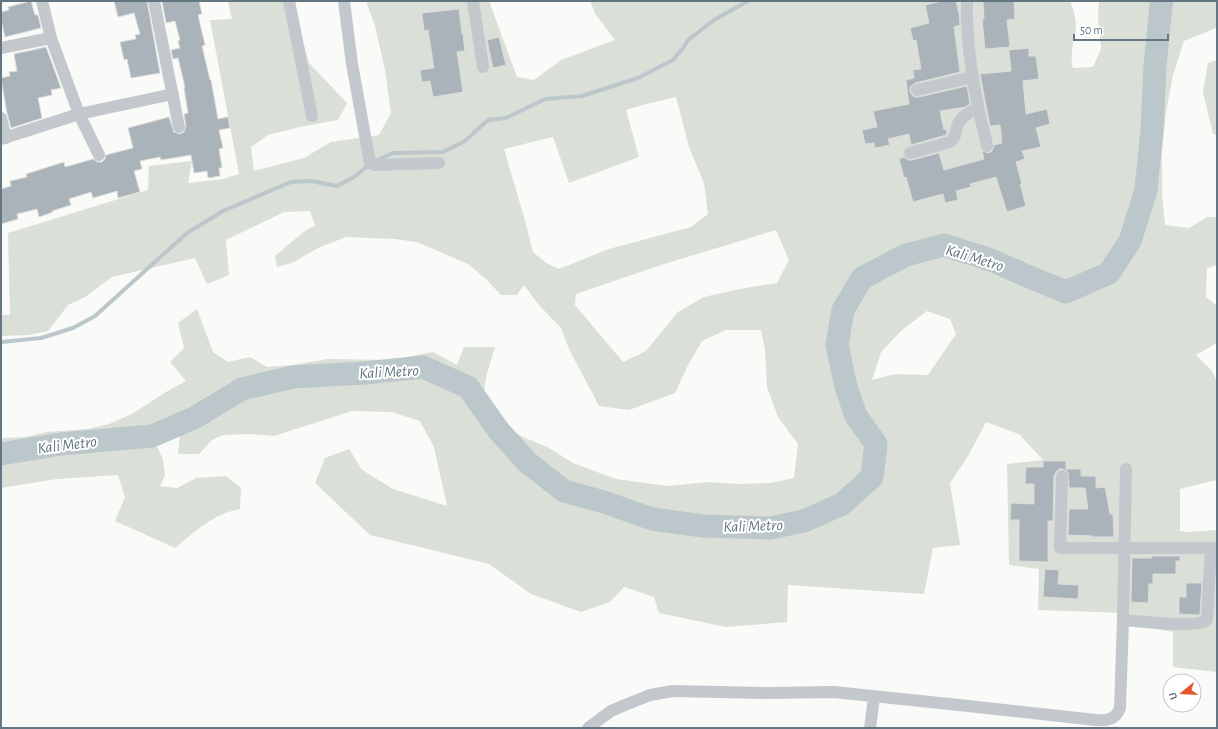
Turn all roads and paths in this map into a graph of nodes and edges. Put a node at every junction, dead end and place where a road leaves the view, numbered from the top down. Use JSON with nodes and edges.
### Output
{"nodes":[{"id":1,"x":42,"y":1,"type":"edge"},
{"id":2,"x":154,"y":1,"type":"edge"},
{"id":3,"x":289,"y":1,"type":"edge"},
{"id":4,"x":344,"y":1,"type":"edge"},
{"id":5,"x":473,"y":1,"type":"edge"},
{"id":6,"x":967,"y":1,"type":"edge"},
{"id":7,"x":51,"y":38,"type":"junction"},
{"id":8,"x":1,"y":48,"type":"edge"},
{"id":9,"x":483,"y":67,"type":"dead end"},
{"id":10,"x":973,"y":77,"type":"junction"},
{"id":11,"x":917,"y":90,"type":"dead end"},
{"id":12,"x":173,"y":94,"type":"junction"},
{"id":13,"x":978,"y":108,"type":"junction"},
{"id":14,"x":78,"y":114,"type":"junction"},
{"id":15,"x":312,"y":116,"type":"dead end"},
{"id":16,"x":1,"y":118,"type":"edge"},
{"id":17,"x":179,"y":127,"type":"dead end"},
{"id":18,"x":4,"y":138,"type":"edge"},
{"id":19,"x":987,"y":146,"type":"dead end"},
{"id":20,"x":910,"y":153,"type":"dead end"},
{"id":21,"x":99,"y":156,"type":"dead end"},
{"id":22,"x":439,"y":163,"type":"dead end"},
{"id":23,"x":1126,"y":469,"type":"dead end"},
{"id":24,"x":1062,"y":476,"type":"dead end"},
{"id":25,"x":1214,"y":548,"type":"edge"},
{"id":26,"x":1124,"y":549,"type":"junction"},
{"id":27,"x":1123,"y":620,"type":"junction"},
{"id":28,"x":874,"y":697,"type":"junction"},
{"id":29,"x":588,"y":728,"type":"edge"},
{"id":30,"x":870,"y":728,"type":"edge"}],
"edges":[{"from":1,"to":7,"type":"street"},
{"from":2,"to":12,"type":"street"},
{"from":3,"to":15,"type":"street"},
{"from":4,"to":22,"type":"street"},
{"from":5,"to":9,"type":"street"},
{"from":6,"to":10,"type":"street"},
{"from":7,"to":8,"type":"street"},
{"from":7,"to":14,"type":"street"},
{"from":10,"to":11,"type":"street"},
{"from":10,"to":13,"type":"street"},
{"from":12,"to":14,"type":"street"},
{"from":12,"to":17,"type":"street"},
{"from":13,"to":19,"type":"street"},
{"from":13,"to":20,"type":"street"},
{"from":14,"to":18,"type":"street"},
{"from":14,"to":21,"type":"street"},
{"from":16,"to":18,"type":"street"},
{"from":23,"to":26,"type":"street"},
{"from":24,"to":26,"type":"street"},
{"from":25,"to":26,"type":"street"},
{"from":25,"to":27,"type":"street"},
{"from":26,"to":27,"type":"street"},
{"from":27,"to":28,"type":"street"},
{"from":28,"to":29,"type":"street"},
{"from":28,"to":30,"type":"street"}]}
